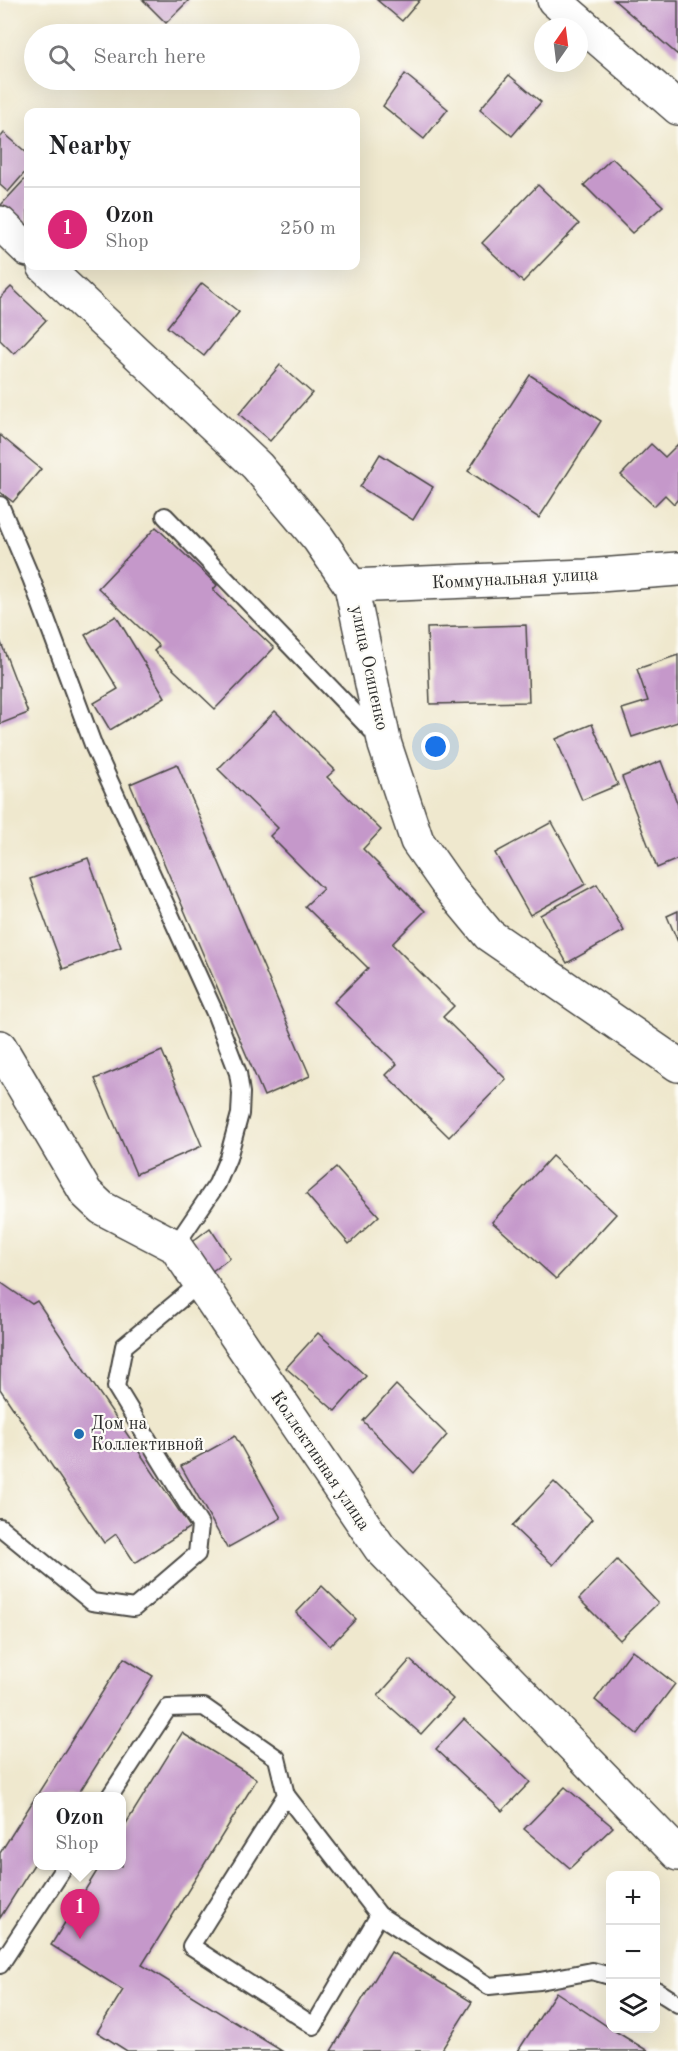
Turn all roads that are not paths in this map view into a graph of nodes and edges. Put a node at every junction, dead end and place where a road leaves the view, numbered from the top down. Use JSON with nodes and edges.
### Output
{"nodes":[{"id":1,"x":554,"y":0,"type":"edge"},
{"id":2,"x":678,"y":108,"type":"edge"},
{"id":3,"x":0,"y":223,"type":"edge"},
{"id":4,"x":24,"y":246,"type":"edge"},
{"id":5,"x":48,"y":270,"type":"edge"},
{"id":6,"x":0,"y":506,"type":"edge"},
{"id":7,"x":165,"y":516,"type":"dead end"},
{"id":8,"x":678,"y":569,"type":"edge"},
{"id":9,"x":351,"y":586,"type":"junction"},
{"id":10,"x":385,"y":745,"type":"junction"},
{"id":11,"x":0,"y":1047,"type":"edge"},
{"id":12,"x":678,"y":1065,"type":"edge"},
{"id":13,"x":175,"y":1246,"type":"junction"},
{"id":14,"x":200,"y":1283,"type":"junction"},
{"id":15,"x":0,"y":1527,"type":"edge"},
{"id":16,"x":113,"y":1792,"type":"edge"},
{"id":17,"x":286,"y":1795,"type":"junction"},
{"id":18,"x":678,"y":1854,"type":"edge"},
{"id":19,"x":62,"y":1870,"type":"edge"},
{"id":20,"x":379,"y":1915,"type":"junction"},
{"id":21,"x":0,"y":1965,"type":"edge"},
{"id":22,"x":606,"y":1975,"type":"edge"},
{"id":23,"x":660,"y":1993,"type":"edge"},
{"id":24,"x":678,"y":2004,"type":"edge"}],
"edges":[{"from":1,"to":2,"type":"street"},
{"from":3,"to":4,"type":"street"},
{"from":5,"to":9,"type":"street","name":"улица Осипенко"},
{"from":6,"to":13,"type":"lane"},
{"from":7,"to":10,"type":"lane"},
{"from":8,"to":9,"type":"street","name":"Коммунальная улица"},
{"from":9,"to":10,"type":"street","name":"улица Осипенко"},
{"from":10,"to":12,"type":"street","name":"улица Осипенко"},
{"from":11,"to":13,"type":"street","name":"Коллективная улица"},
{"from":13,"to":14,"type":"street","name":"Коллективная улица"},
{"from":14,"to":15,"type":"lane"},
{"from":14,"to":18,"type":"street","name":"Коллективная улица"},
{"from":16,"to":17,"type":"lane"},
{"from":17,"to":20,"type":"lane"},
{"from":17,"to":20,"type":"lane"},
{"from":19,"to":21,"type":"lane"},
{"from":20,"to":22,"type":"lane"},
{"from":23,"to":24,"type":"lane"}]}
